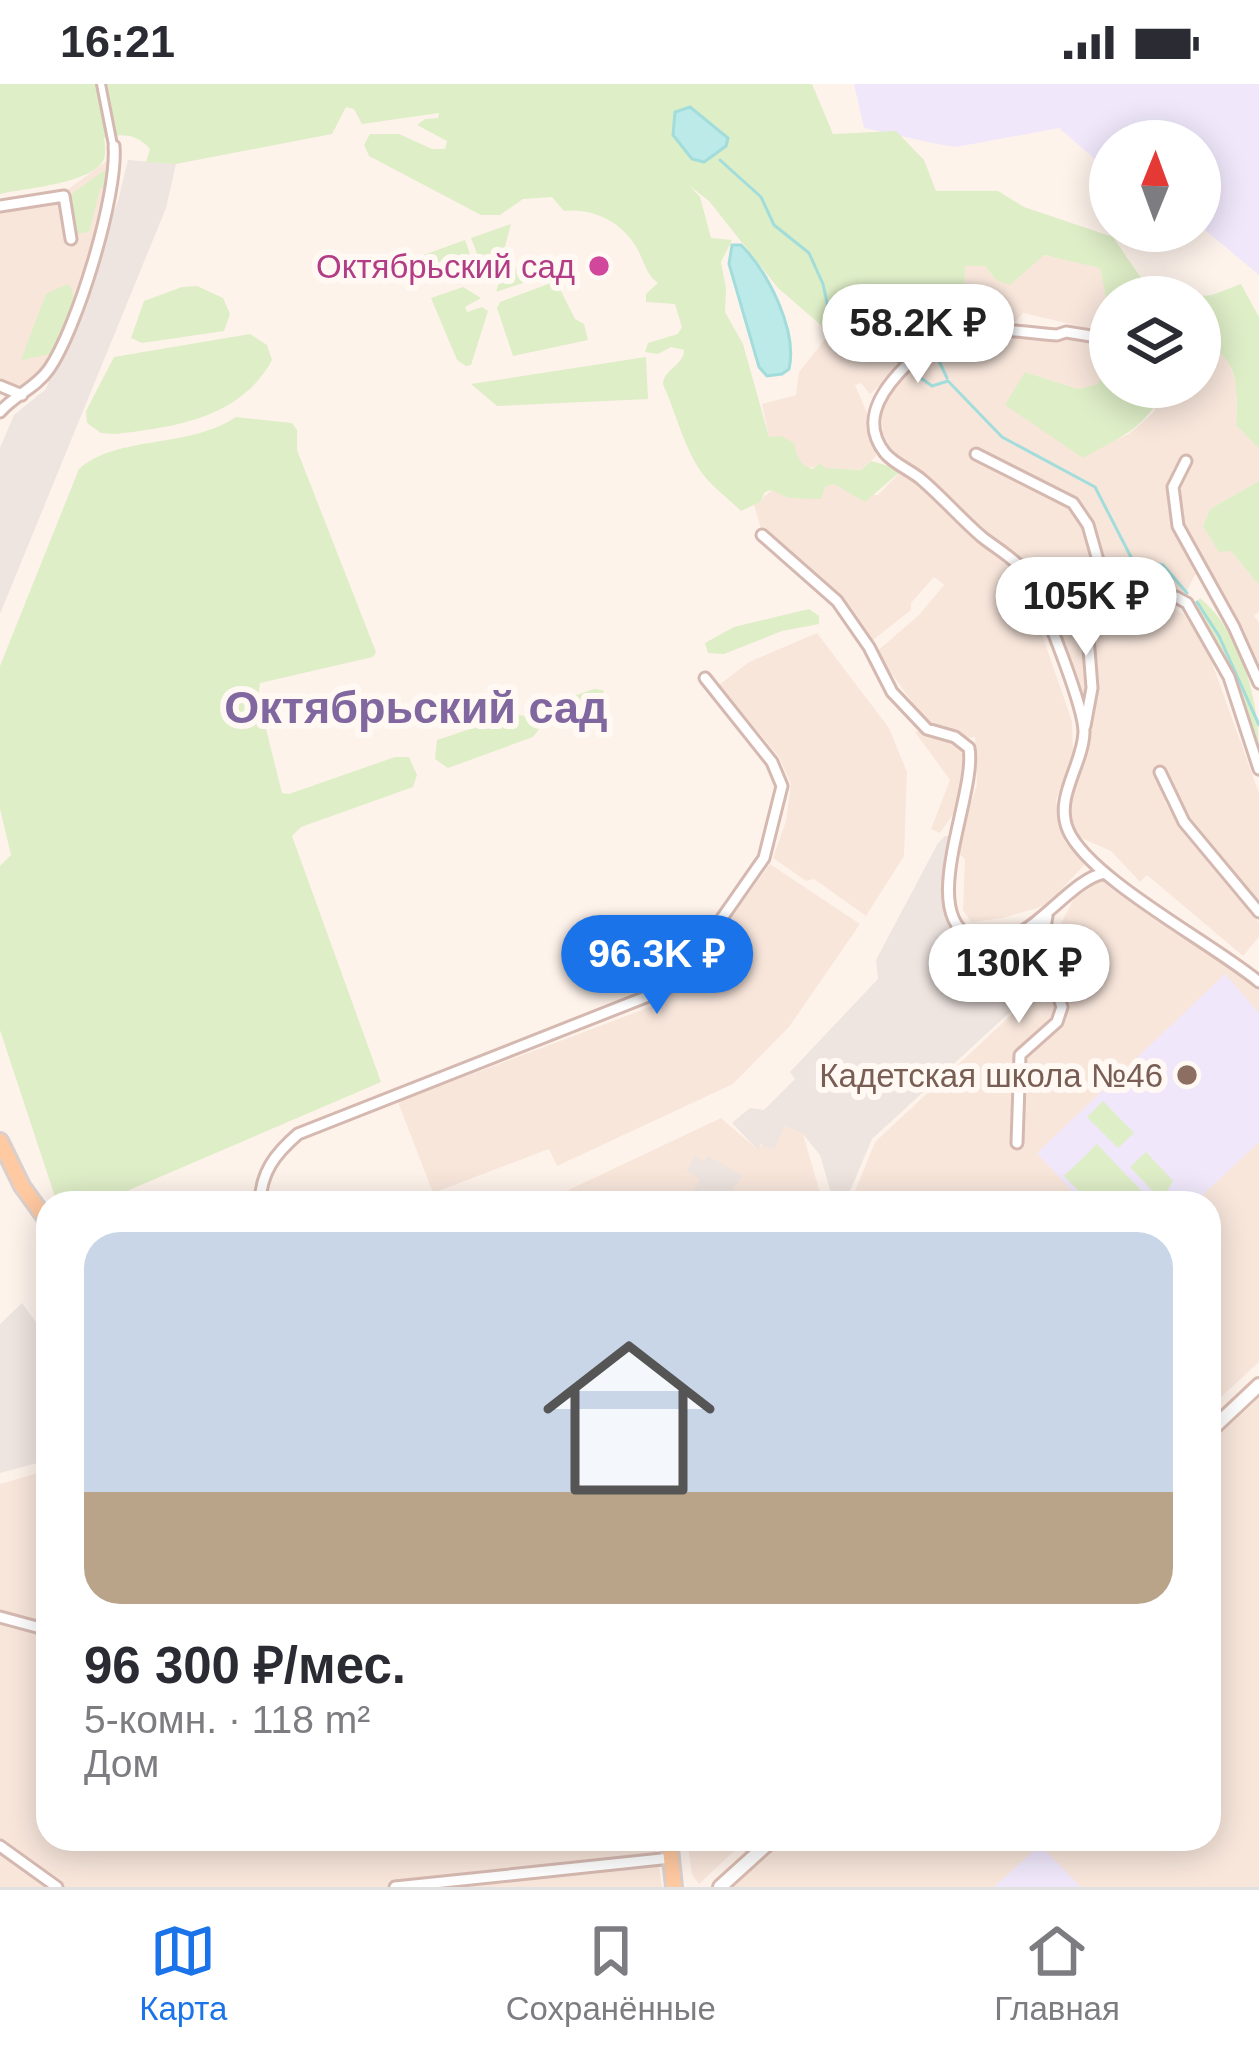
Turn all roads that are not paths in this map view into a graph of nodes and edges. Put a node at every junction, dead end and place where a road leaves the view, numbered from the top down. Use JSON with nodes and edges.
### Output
{"nodes":[{"id":1,"x":101,"y":84,"type":"edge"},
{"id":2,"x":114,"y":146,"type":"joint"},
{"id":3,"x":0,"y":206,"type":"edge"},
{"id":4,"x":71,"y":239,"type":"dead end"},
{"id":5,"x":1089,"y":334,"type":"edge"},
{"id":6,"x":0,"y":386,"type":"edge"},
{"id":7,"x":22,"y":394,"type":"junction"},
{"id":8,"x":0,"y":412,"type":"edge"},
{"id":9,"x":976,"y":454,"type":"dead end"},
{"id":10,"x":1186,"y":461,"type":"dead end"},
{"id":11,"x":762,"y":535,"type":"dead end"},
{"id":12,"x":1125,"y":608,"type":"junction"},
{"id":13,"x":705,"y":678,"type":"dead end"},
{"id":14,"x":1259,"y":683,"type":"edge"},
{"id":15,"x":1084,"y":731,"type":"junction"},
{"id":16,"x":1259,"y":769,"type":"edge"},
{"id":17,"x":1160,"y":772,"type":"dead end"},
{"id":18,"x":1106,"y":873,"type":"junction"},
{"id":19,"x":1259,"y":912,"type":"edge"},
{"id":20,"x":1047,"y":916,"type":"junction"},
{"id":21,"x":1259,"y":982,"type":"edge"},
{"id":22,"x":0,"y":1141,"type":"edge"},
{"id":23,"x":1017,"y":1143,"type":"dead end"},
{"id":24,"x":261,"y":1191,"type":"edge"},
{"id":25,"x":36,"y":1205,"type":"edge"},
{"id":26,"x":1259,"y":1385,"type":"edge"},
{"id":27,"x":1221,"y":1421,"type":"edge"},
{"id":28,"x":0,"y":1617,"type":"edge"},
{"id":29,"x":36,"y":1627,"type":"edge"},
{"id":30,"x":0,"y":1846,"type":"edge"},
{"id":31,"x":670,"y":1851,"type":"edge"},
{"id":32,"x":759,"y":1851,"type":"edge"},
{"id":33,"x":671,"y":1858,"type":"junction"},
{"id":34,"x":465,"y":1884,"type":"edge"},
{"id":35,"x":57,"y":1887,"type":"edge"},
{"id":36,"x":395,"y":1887,"type":"edge"},
{"id":37,"x":674,"y":1887,"type":"edge"},
{"id":38,"x":719,"y":1887,"type":"edge"}],
"edges":[{"from":1,"to":2,"type":"street"},
{"from":2,"to":7,"type":"street"},
{"from":3,"to":4,"type":"street"},
{"from":5,"to":15,"type":"street"},
{"from":6,"to":7,"type":"street"},
{"from":7,"to":8,"type":"street"},
{"from":9,"to":12,"type":"street"},
{"from":10,"to":14,"type":"street"},
{"from":11,"to":20,"type":"street"},
{"from":12,"to":15,"type":"street"},
{"from":12,"to":16,"type":"street"},
{"from":13,"to":24,"type":"street"},
{"from":15,"to":18,"type":"street"},
{"from":17,"to":19,"type":"street"},
{"from":18,"to":20,"type":"street"},
{"from":18,"to":21,"type":"street"},
{"from":20,"to":23,"type":"street"},
{"from":22,"to":25,"type":"main road"},
{"from":26,"to":27,"type":"main road"},
{"from":28,"to":29,"type":"street"},
{"from":30,"to":35,"type":"street"},
{"from":31,"to":33,"type":"main road"},
{"from":32,"to":38,"type":"main road"},
{"from":33,"to":34,"type":"street"},
{"from":33,"to":37,"type":"main road"},
{"from":34,"to":36,"type":"street"}]}
